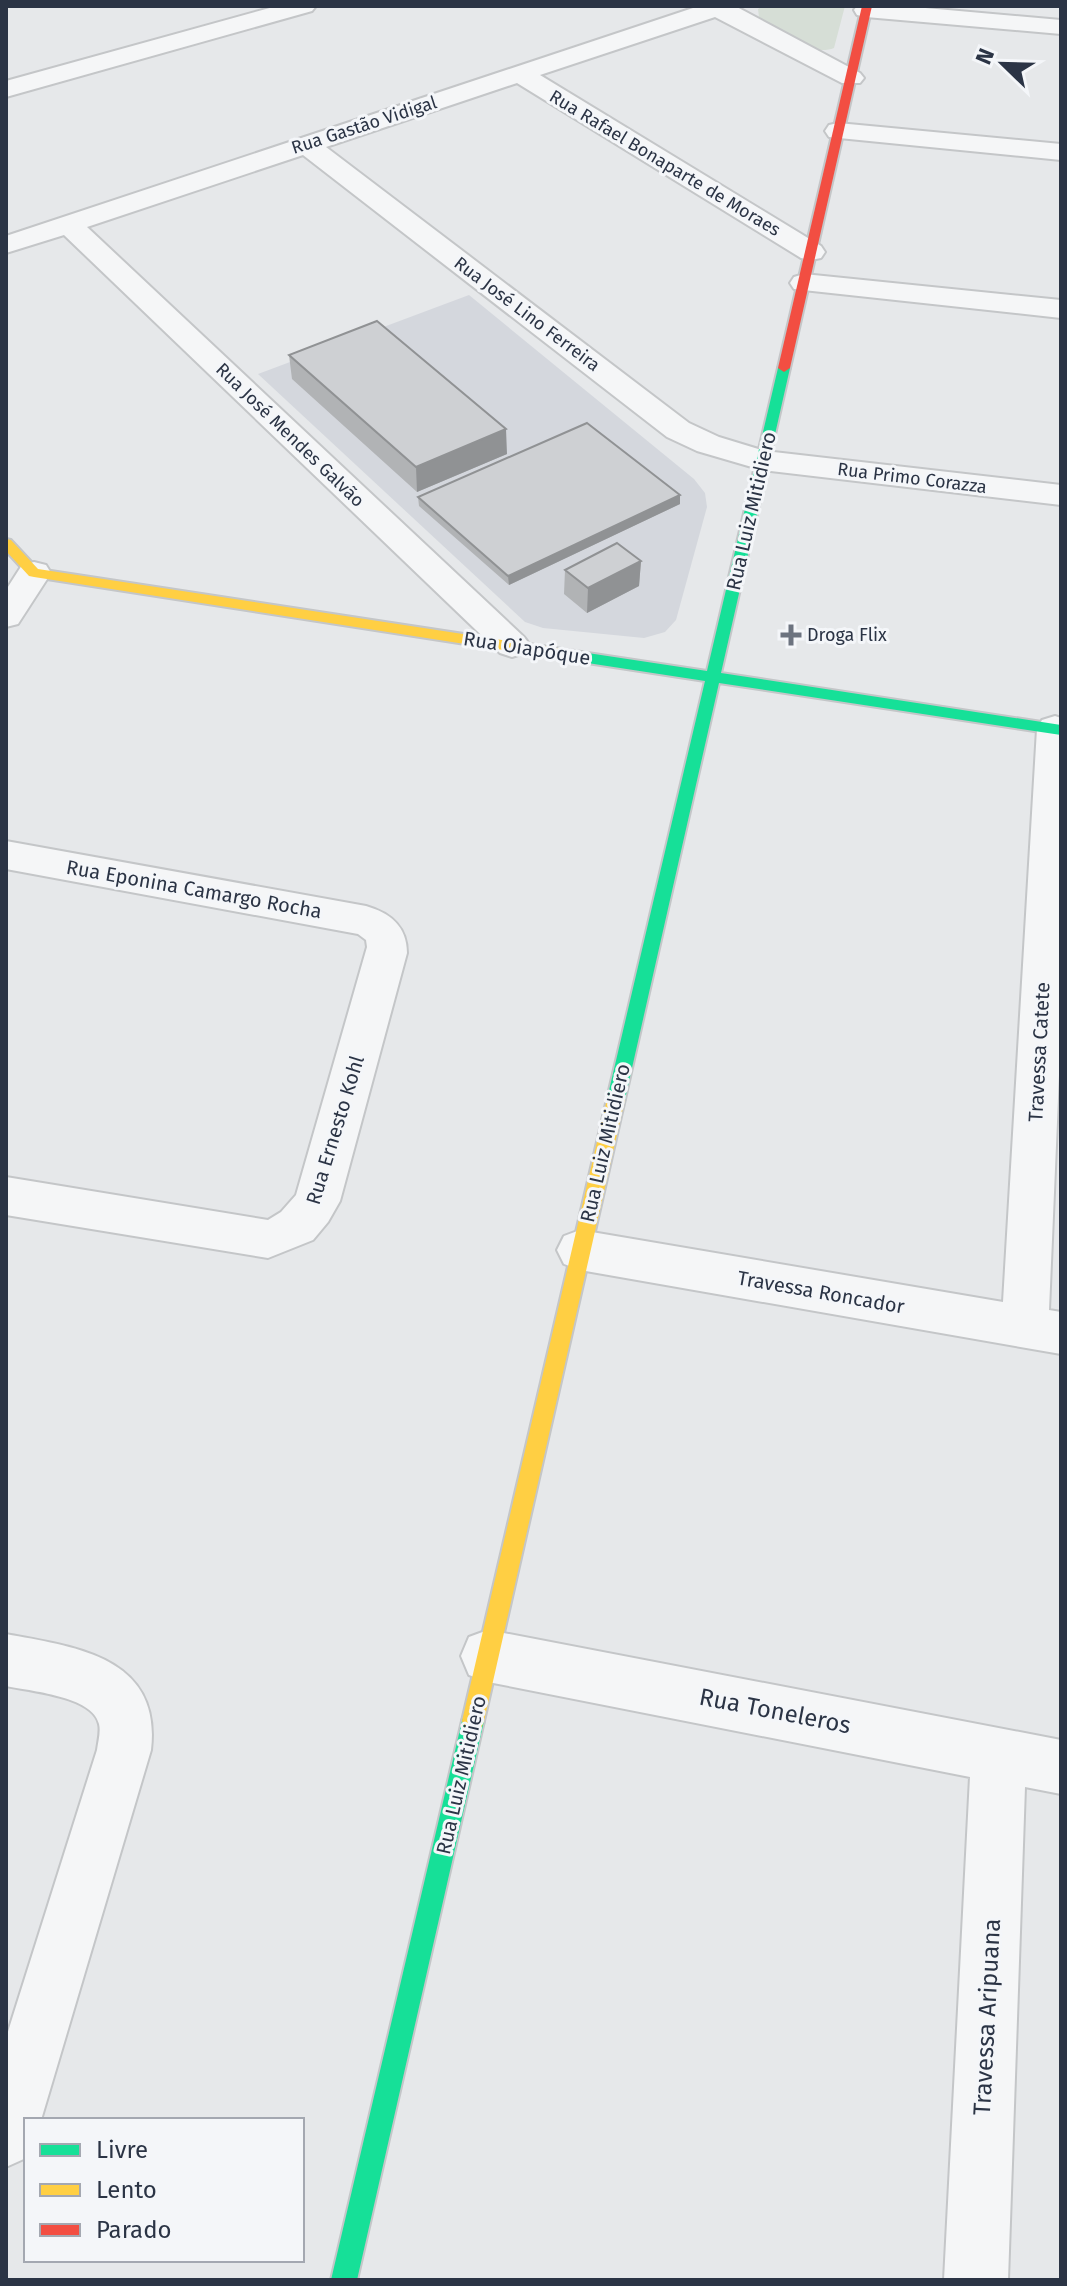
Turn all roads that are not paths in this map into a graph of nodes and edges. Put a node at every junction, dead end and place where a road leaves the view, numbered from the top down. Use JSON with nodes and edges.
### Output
{"nodes":[{"id":1,"x":304,"y":6,"type":"edge"},
{"id":2,"x":720,"y":7,"type":"edge"},
{"id":3,"x":867,"y":8,"type":"edge"},
{"id":4,"x":1061,"y":27,"type":"edge"},
{"id":5,"x":518,"y":73,"type":"junction"},
{"id":6,"x":851,"y":78,"type":"junction"},
{"id":7,"x":6,"y":89,"type":"edge"},
{"id":8,"x":838,"y":131,"type":"junction"},
{"id":9,"x":305,"y":144,"type":"junction"},
{"id":10,"x":1061,"y":152,"type":"edge"},
{"id":11,"x":68,"y":224,"type":"junction"},
{"id":12,"x":6,"y":245,"type":"edge"},
{"id":13,"x":811,"y":252,"type":"junction"},
{"id":14,"x":804,"y":283,"type":"junction"},
{"id":15,"x":1061,"y":309,"type":"edge"},
{"id":16,"x":762,"y":460,"type":"junction"},
{"id":17,"x":1061,"y":495,"type":"edge"},
{"id":18,"x":6,"y":543,"type":"edge"},
{"id":19,"x":34,"y":573,"type":"junction"},
{"id":20,"x":6,"y":616,"type":"edge"},
{"id":21,"x":512,"y":645,"type":"junction"},
{"id":22,"x":713,"y":676,"type":"junction"},
{"id":23,"x":1058,"y":729,"type":"edge"},
{"id":24,"x":6,"y":855,"type":"edge"},
{"id":25,"x":380,"y":927,"type":"joint"},
{"id":26,"x":1051,"y":991,"type":"edge"},
{"id":27,"x":6,"y":1196,"type":"edge"},
{"id":28,"x":580,"y":1250,"type":"junction"},
{"id":29,"x":1043,"y":1330,"type":"edge"},
{"id":30,"x":488,"y":1656,"type":"junction"},
{"id":31,"x":6,"y":1660,"type":"edge"},
{"id":32,"x":999,"y":1755,"type":"junction"},
{"id":33,"x":1061,"y":1767,"type":"edge"},
{"id":34,"x":6,"y":2136,"type":"edge"},
{"id":35,"x":344,"y":2280,"type":"edge"},
{"id":36,"x":976,"y":2280,"type":"edge"}],
"edges":[{"from":1,"to":7,"type":"street"},
{"from":2,"to":5,"type":"street","name":"Rua Gastão Vidigal"},
{"from":2,"to":6,"type":"street"},
{"from":3,"to":4,"type":"street"},
{"from":3,"to":6,"type":"street","name":"Rua Luiz Mitidiero"},
{"from":5,"to":9,"type":"street","name":"Rua Gastão Vidigal"},
{"from":5,"to":13,"type":"street","name":"Rua Rafael Bonaparte de Moraes"},
{"from":6,"to":8,"type":"street","name":"Rua Luiz Mitidiero"},
{"from":8,"to":10,"type":"street"},
{"from":8,"to":13,"type":"street","name":"Rua Luiz Mitidiero"},
{"from":9,"to":11,"type":"street","name":"Rua Gastão Vidigal"},
{"from":9,"to":16,"type":"street","name":"Rua José Lino Ferreira"},
{"from":11,"to":12,"type":"street","name":"Rua Gastão Vidigal"},
{"from":11,"to":21,"type":"street","name":"Rua José Mendes Galvão"},
{"from":13,"to":14,"type":"street","name":"Rua Luiz Mitidiero"},
{"from":14,"to":15,"type":"street"},
{"from":14,"to":16,"type":"street","name":"Rua Luiz Mitidiero"},
{"from":16,"to":17,"type":"street","name":"Rua Primo Corazza"},
{"from":16,"to":22,"type":"street","name":"Rua Luiz Mitidiero"},
{"from":18,"to":19,"type":"street"},
{"from":19,"to":20,"type":"street"},
{"from":19,"to":21,"type":"street","name":"Rua Oiapóque"},
{"from":21,"to":22,"type":"street","name":"Rua Oiapóque"},
{"from":22,"to":23,"type":"street","name":"Rua Oiapóque"},
{"from":22,"to":28,"type":"street","name":"Rua Luiz Mitidiero"},
{"from":23,"to":26,"type":"street","name":"Travessa Catete"},
{"from":24,"to":25,"type":"street","name":"Rua Eponina Camargo Rocha"},
{"from":25,"to":27,"type":"street","name":"Rua Ernesto Kohl"},
{"from":26,"to":29,"type":"street","name":"Travessa Catete"},
{"from":28,"to":29,"type":"street","name":"Travessa Roncador"},
{"from":28,"to":30,"type":"street","name":"Rua Luiz Mitidiero"},
{"from":30,"to":32,"type":"street","name":"Rua Toneleros"},
{"from":30,"to":35,"type":"street","name":"Rua Luiz Mitidiero"},
{"from":31,"to":34,"type":"street"},
{"from":32,"to":33,"type":"street","name":"Rua Toneleros"},
{"from":32,"to":36,"type":"street","name":"Travessa Aripuana"}]}
